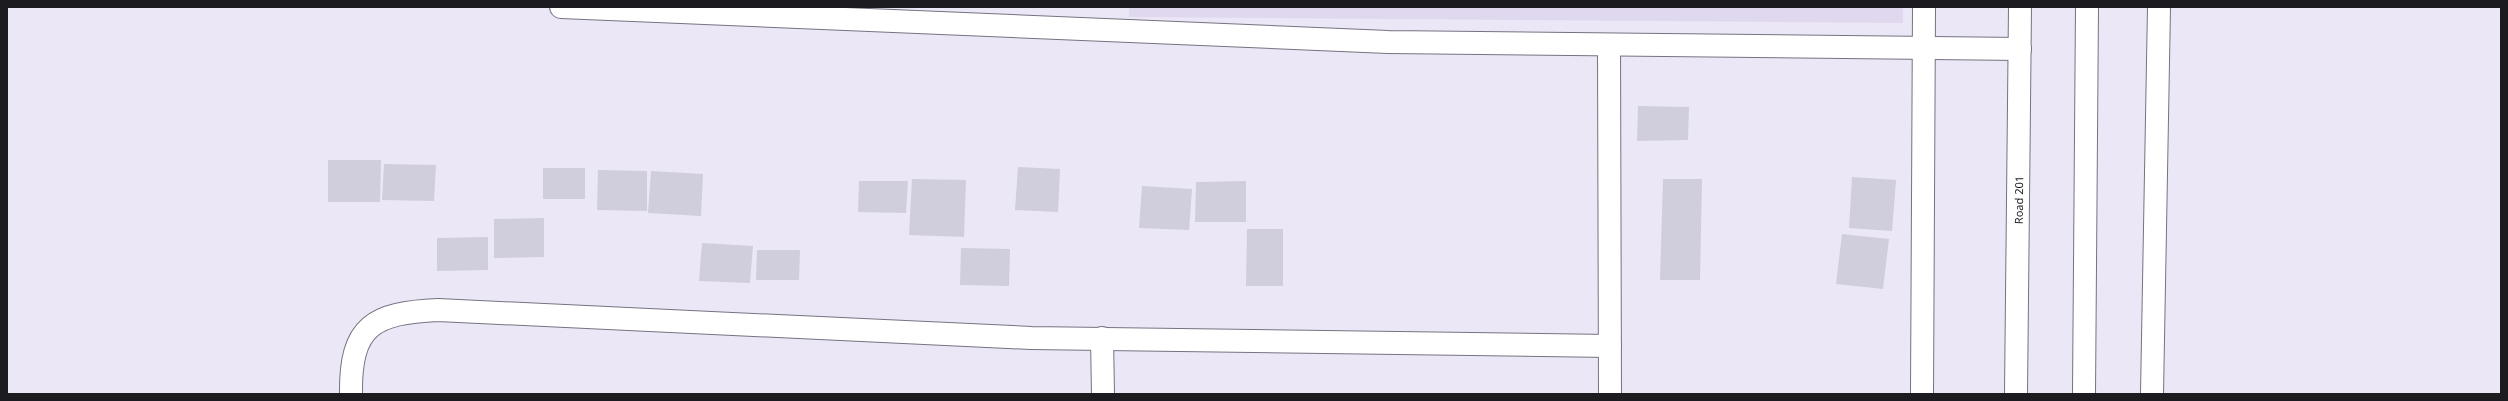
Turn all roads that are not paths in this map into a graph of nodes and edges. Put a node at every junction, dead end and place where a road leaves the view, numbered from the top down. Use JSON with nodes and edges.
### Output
{"nodes":[{"id":1,"x":561,"y":7,"type":"edge"},
{"id":2,"x":1924,"y":7,"type":"edge"},
{"id":3,"x":2020,"y":7,"type":"edge"},
{"id":4,"x":2087,"y":7,"type":"edge"},
{"id":5,"x":2159,"y":7,"type":"edge"},
{"id":6,"x":1609,"y":45,"type":"junction"},
{"id":7,"x":1923,"y":48,"type":"junction"},
{"id":8,"x":2020,"y":49,"type":"junction"},
{"id":9,"x":1102,"y":338,"type":"junction"},
{"id":10,"x":1610,"y":346,"type":"junction"},
{"id":11,"x":351,"y":394,"type":"edge"},
{"id":12,"x":1103,"y":394,"type":"edge"},
{"id":13,"x":1610,"y":394,"type":"edge"},
{"id":14,"x":1922,"y":394,"type":"edge"},
{"id":15,"x":2016,"y":394,"type":"edge"},
{"id":16,"x":2084,"y":394,"type":"edge"},
{"id":17,"x":2152,"y":394,"type":"edge"}],
"edges":[{"from":1,"to":6,"type":"street"},
{"from":2,"to":7,"type":"street"},
{"from":3,"to":8,"type":"street","name":"Road 201"},
{"from":4,"to":16,"type":"street"},
{"from":5,"to":17,"type":"street"},
{"from":6,"to":7,"type":"street"},
{"from":6,"to":10,"type":"street"},
{"from":7,"to":8,"type":"street"},
{"from":7,"to":14,"type":"street"},
{"from":8,"to":15,"type":"street","name":"Road 201"},
{"from":9,"to":10,"type":"street"},
{"from":9,"to":11,"type":"street"},
{"from":9,"to":12,"type":"street"},
{"from":10,"to":13,"type":"street"}]}
